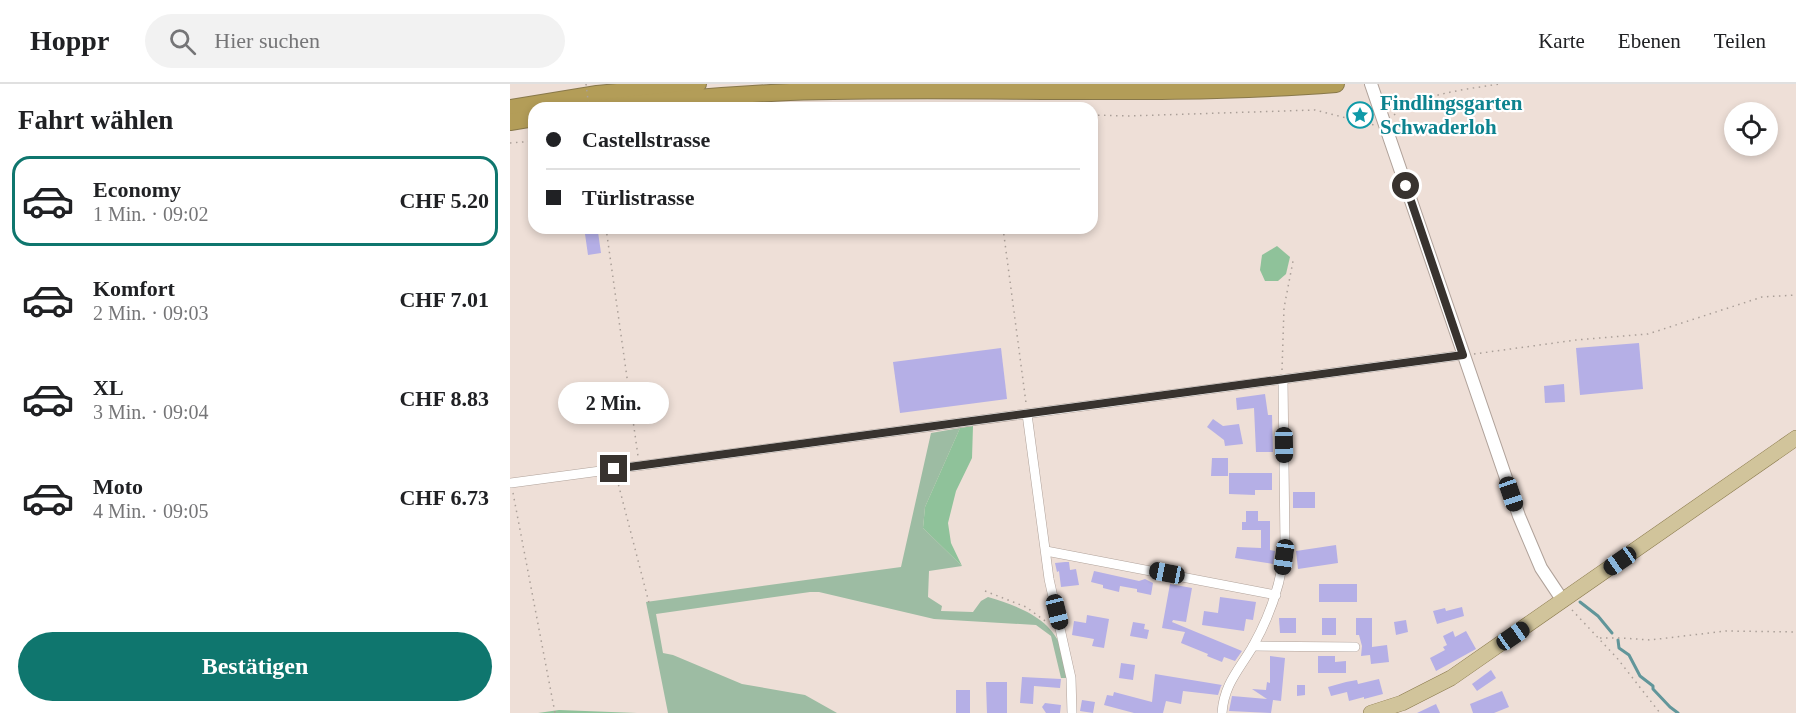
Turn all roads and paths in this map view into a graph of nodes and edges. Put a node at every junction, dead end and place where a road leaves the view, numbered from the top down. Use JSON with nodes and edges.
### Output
{"nodes":[{"id":1,"x":586,"y":84,"type":"edge"},
{"id":2,"x":698,"y":84,"type":"edge"},
{"id":3,"x":1336,"y":84,"type":"edge"},
{"id":4,"x":1371,"y":84,"type":"edge"},
{"id":5,"x":1499,"y":84,"type":"edge"},
{"id":6,"x":550,"y":102,"type":"edge"},
{"id":7,"x":588,"y":102,"type":"edge"},
{"id":8,"x":657,"y":102,"type":"edge"},
{"id":9,"x":528,"y":105,"type":"edge"},
{"id":10,"x":510,"y":108,"type":"edge"},
{"id":11,"x":1098,"y":115,"type":"edge"},
{"id":12,"x":528,"y":119,"type":"edge"},
{"id":13,"x":510,"y":122,"type":"edge"},
{"id":14,"x":1384,"y":122,"type":"junction"},
{"id":15,"x":528,"y":142,"type":"edge"},
{"id":16,"x":510,"y":143,"type":"edge"},
{"id":17,"x":607,"y":234,"type":"edge"},
{"id":18,"x":1004,"y":234,"type":"edge"},
{"id":19,"x":1293,"y":261,"type":"dead end"},
{"id":20,"x":1796,"y":295,"type":"edge"},
{"id":21,"x":1463,"y":355,"type":"junction"},
{"id":22,"x":1283,"y":379,"type":"junction"},
{"id":23,"x":1027,"y":414,"type":"junction"},
{"id":24,"x":1796,"y":438,"type":"edge"},
{"id":25,"x":639,"y":466,"type":"junction"},
{"id":26,"x":614,"y":469,"type":"junction"},
{"id":27,"x":511,"y":483,"type":"edge"},
{"id":28,"x":1046,"y":550,"type":"junction"},
{"id":29,"x":985,"y":591,"type":"dead end"},
{"id":30,"x":1276,"y":595,"type":"junction"},
{"id":31,"x":1563,"y":601,"type":"junction"},
{"id":32,"x":649,"y":603,"type":"dead end"},
{"id":33,"x":1580,"y":618,"type":"dead end"},
{"id":34,"x":1061,"y":631,"type":"junction"},
{"id":35,"x":1796,"y":632,"type":"edge"},
{"id":36,"x":1600,"y":638,"type":"junction"},
{"id":37,"x":1253,"y":646,"type":"junction"},
{"id":38,"x":1355,"y":647,"type":"dead end"},
{"id":39,"x":555,"y":713,"type":"edge"},
{"id":40,"x":1072,"y":713,"type":"edge"},
{"id":41,"x":1222,"y":713,"type":"edge"},
{"id":42,"x":1371,"y":713,"type":"edge"},
{"id":43,"x":1660,"y":713,"type":"edge"}],
"edges":[{"from":1,"to":7,"type":"path","bridge":true},
{"from":2,"to":6,"type":"highway"},
{"from":3,"to":8,"type":"highway"},
{"from":4,"to":14,"type":"street"},
{"from":5,"to":14,"type":"path"},
{"from":9,"to":10,"type":"highway"},
{"from":11,"to":14,"type":"path"},
{"from":12,"to":13,"type":"highway"},
{"from":14,"to":21,"type":"street"},
{"from":15,"to":16,"type":"path"},
{"from":17,"to":25,"type":"path"},
{"from":18,"to":23,"type":"path"},
{"from":19,"to":22,"type":"path"},
{"from":20,"to":21,"type":"path"},
{"from":21,"to":22,"type":"street"},
{"from":21,"to":31,"type":"street"},
{"from":22,"to":23,"type":"street"},
{"from":22,"to":30,"type":"street"},
{"from":23,"to":25,"type":"street"},
{"from":23,"to":28,"type":"street"},
{"from":24,"to":31,"type":"main road"},
{"from":25,"to":26,"type":"street"},
{"from":26,"to":27,"type":"street"},
{"from":26,"to":32,"type":"path"},
{"from":27,"to":39,"type":"path"},
{"from":28,"to":30,"type":"street"},
{"from":28,"to":34,"type":"street"},
{"from":29,"to":34,"type":"path"},
{"from":30,"to":37,"type":"street"},
{"from":31,"to":42,"type":"main road"},
{"from":33,"to":36,"type":"path"},
{"from":34,"to":40,"type":"street"},
{"from":35,"to":36,"type":"path"},
{"from":36,"to":43,"type":"path"},
{"from":37,"to":38,"type":"street"},
{"from":37,"to":41,"type":"street"}]}
